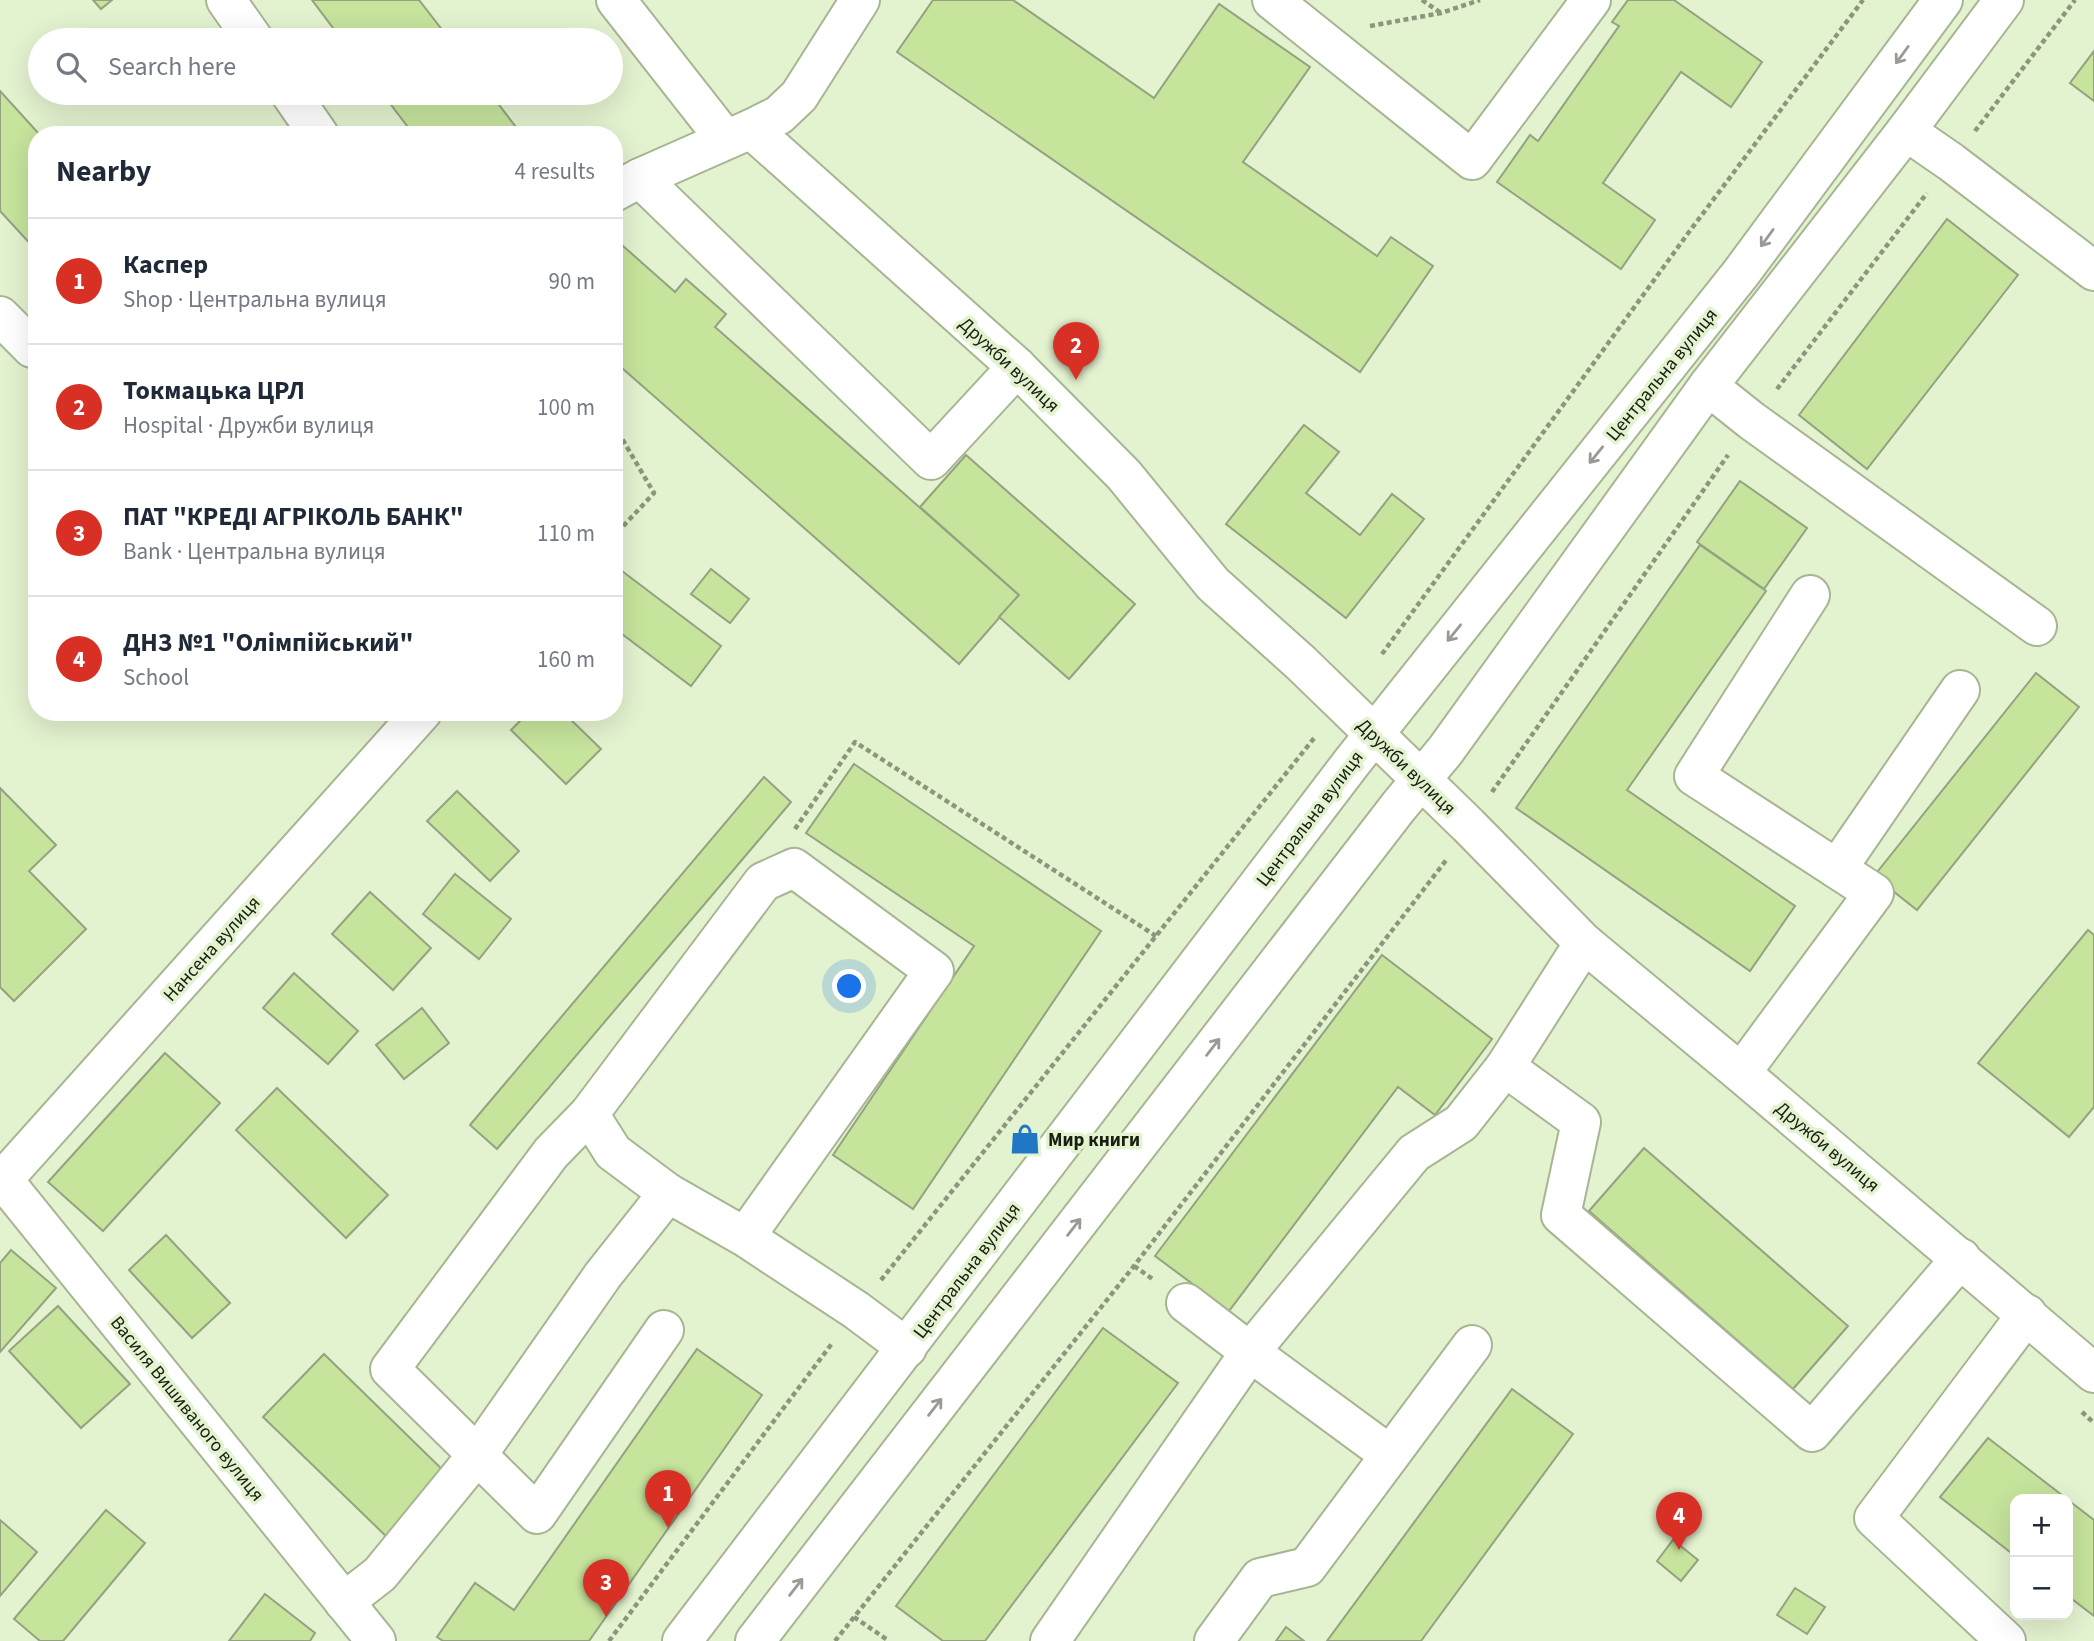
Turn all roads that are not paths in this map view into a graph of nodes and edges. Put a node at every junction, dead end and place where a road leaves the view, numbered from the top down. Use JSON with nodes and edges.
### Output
{"nodes":[{"id":1,"x":226,"y":0,"type":"edge"},
{"id":2,"x":616,"y":0,"type":"edge"},
{"id":3,"x":860,"y":0,"type":"edge"},
{"id":4,"x":1272,"y":0,"type":"edge"},
{"id":5,"x":1591,"y":0,"type":"edge"},
{"id":6,"x":1942,"y":0,"type":"edge"},
{"id":7,"x":2004,"y":0,"type":"edge"},
{"id":8,"x":246,"y":28,"type":"edge"},
{"id":9,"x":298,"y":105,"type":"edge"},
{"id":10,"x":313,"y":126,"type":"edge"},
{"id":11,"x":1906,"y":131,"type":"junction"},
{"id":12,"x":738,"y":134,"type":"junction"},
{"id":13,"x":627,"y":185,"type":"edge"},
{"id":14,"x":2094,"y":271,"type":"edge"},
{"id":15,"x":0,"y":316,"type":"edge"},
{"id":16,"x":28,"y":344,"type":"edge"},
{"id":17,"x":1017,"y":367,"type":"junction"},
{"id":18,"x":1708,"y":386,"type":"junction"},
{"id":19,"x":1810,"y":595,"type":"dead end"},
{"id":20,"x":2037,"y":626,"type":"dead end"},
{"id":21,"x":1960,"y":690,"type":"dead end"},
{"id":22,"x":414,"y":721,"type":"edge"},
{"id":23,"x":1374,"y":734,"type":"junction"},
{"id":24,"x":1422,"y":780,"type":"junction"},
{"id":25,"x":1837,"y":869,"type":"junction"},
{"id":26,"x":1584,"y":943,"type":"junction"},
{"id":27,"x":1505,"y":1067,"type":"junction"},
{"id":28,"x":1741,"y":1073,"type":"junction"},
{"id":29,"x":589,"y":1114,"type":"junction"},
{"id":30,"x":1,"y":1179,"type":"edge"},
{"id":31,"x":668,"y":1193,"type":"junction"},
{"id":32,"x":745,"y":1237,"type":"junction"},
{"id":33,"x":1961,"y":1258,"type":"junction"},
{"id":34,"x":1186,"y":1303,"type":"dead end"},
{"id":35,"x":2026,"y":1314,"type":"junction"},
{"id":36,"x":664,"y":1330,"type":"dead end"},
{"id":37,"x":1472,"y":1345,"type":"dead end"},
{"id":38,"x":906,"y":1348,"type":"junction"},
{"id":39,"x":1250,"y":1352,"type":"junction"},
{"id":40,"x":2094,"y":1373,"type":"edge"},
{"id":41,"x":478,"y":1454,"type":"junction"},
{"id":42,"x":1390,"y":1455,"type":"junction"},
{"id":43,"x":344,"y":1602,"type":"junction"},
{"id":44,"x":376,"y":1641,"type":"edge"},
{"id":45,"x":681,"y":1641,"type":"edge"},
{"id":46,"x":755,"y":1641,"type":"edge"},
{"id":47,"x":1050,"y":1641,"type":"edge"},
{"id":48,"x":1213,"y":1641,"type":"edge"},
{"id":49,"x":2006,"y":1641,"type":"edge"}],
"edges":[{"from":1,"to":8,"type":"street"},
{"from":2,"to":12,"type":"street","name":"Дружби вулиця"},
{"from":3,"to":12,"type":"street"},
{"from":4,"to":5,"type":"street"},
{"from":6,"to":23,"type":"street","name":"Центральна вулиця","one_way":true},
{"from":7,"to":11,"type":"street"},
{"from":9,"to":10,"type":"street"},
{"from":11,"to":14,"type":"street"},
{"from":11,"to":18,"type":"street"},
{"from":12,"to":13,"type":"street"},
{"from":12,"to":17,"type":"street","name":"Дружби вулиця"},
{"from":13,"to":17,"type":"street"},
{"from":15,"to":16,"type":"street"},
{"from":17,"to":23,"type":"street","name":"Дружби вулиця"},
{"from":18,"to":20,"type":"street"},
{"from":18,"to":24,"type":"street"},
{"from":19,"to":25,"type":"street"},
{"from":21,"to":25,"type":"street"},
{"from":22,"to":30,"type":"street","name":"Нансена вулиця"},
{"from":23,"to":24,"type":"street","name":"Дружби вулиця"},
{"from":23,"to":38,"type":"street","name":"Центральна вулиця"},
{"from":24,"to":26,"type":"street","name":"Дружби вулиця"},
{"from":46,"to":24,"type":"street","one_way":true},
{"from":25,"to":28,"type":"street"},
{"from":26,"to":27,"type":"street"},
{"from":26,"to":28,"type":"street","name":"Дружби вулиця"},
{"from":27,"to":33,"type":"street"},
{"from":27,"to":39,"type":"street"},
{"from":28,"to":33,"type":"street","name":"Дружби вулиця"},
{"from":29,"to":31,"type":"street"},
{"from":29,"to":32,"type":"street"},
{"from":29,"to":41,"type":"street"},
{"from":30,"to":43,"type":"street","name":"Василя Вишиваного вулиця"},
{"from":31,"to":32,"type":"street"},
{"from":31,"to":41,"type":"street"},
{"from":32,"to":38,"type":"street"},
{"from":33,"to":35,"type":"street","name":"Дружби вулиця"},
{"from":34,"to":39,"type":"street"},
{"from":35,"to":40,"type":"street","name":"Дружби вулиця"},
{"from":35,"to":49,"type":"street"},
{"from":36,"to":41,"type":"street"},
{"from":37,"to":42,"type":"street"},
{"from":38,"to":45,"type":"street","name":"Центральна вулиця"},
{"from":39,"to":42,"type":"street"},
{"from":39,"to":47,"type":"street"},
{"from":41,"to":43,"type":"street"},
{"from":42,"to":48,"type":"street"},
{"from":43,"to":44,"type":"street","name":"Василя Вишиваного вулиця"}]}
